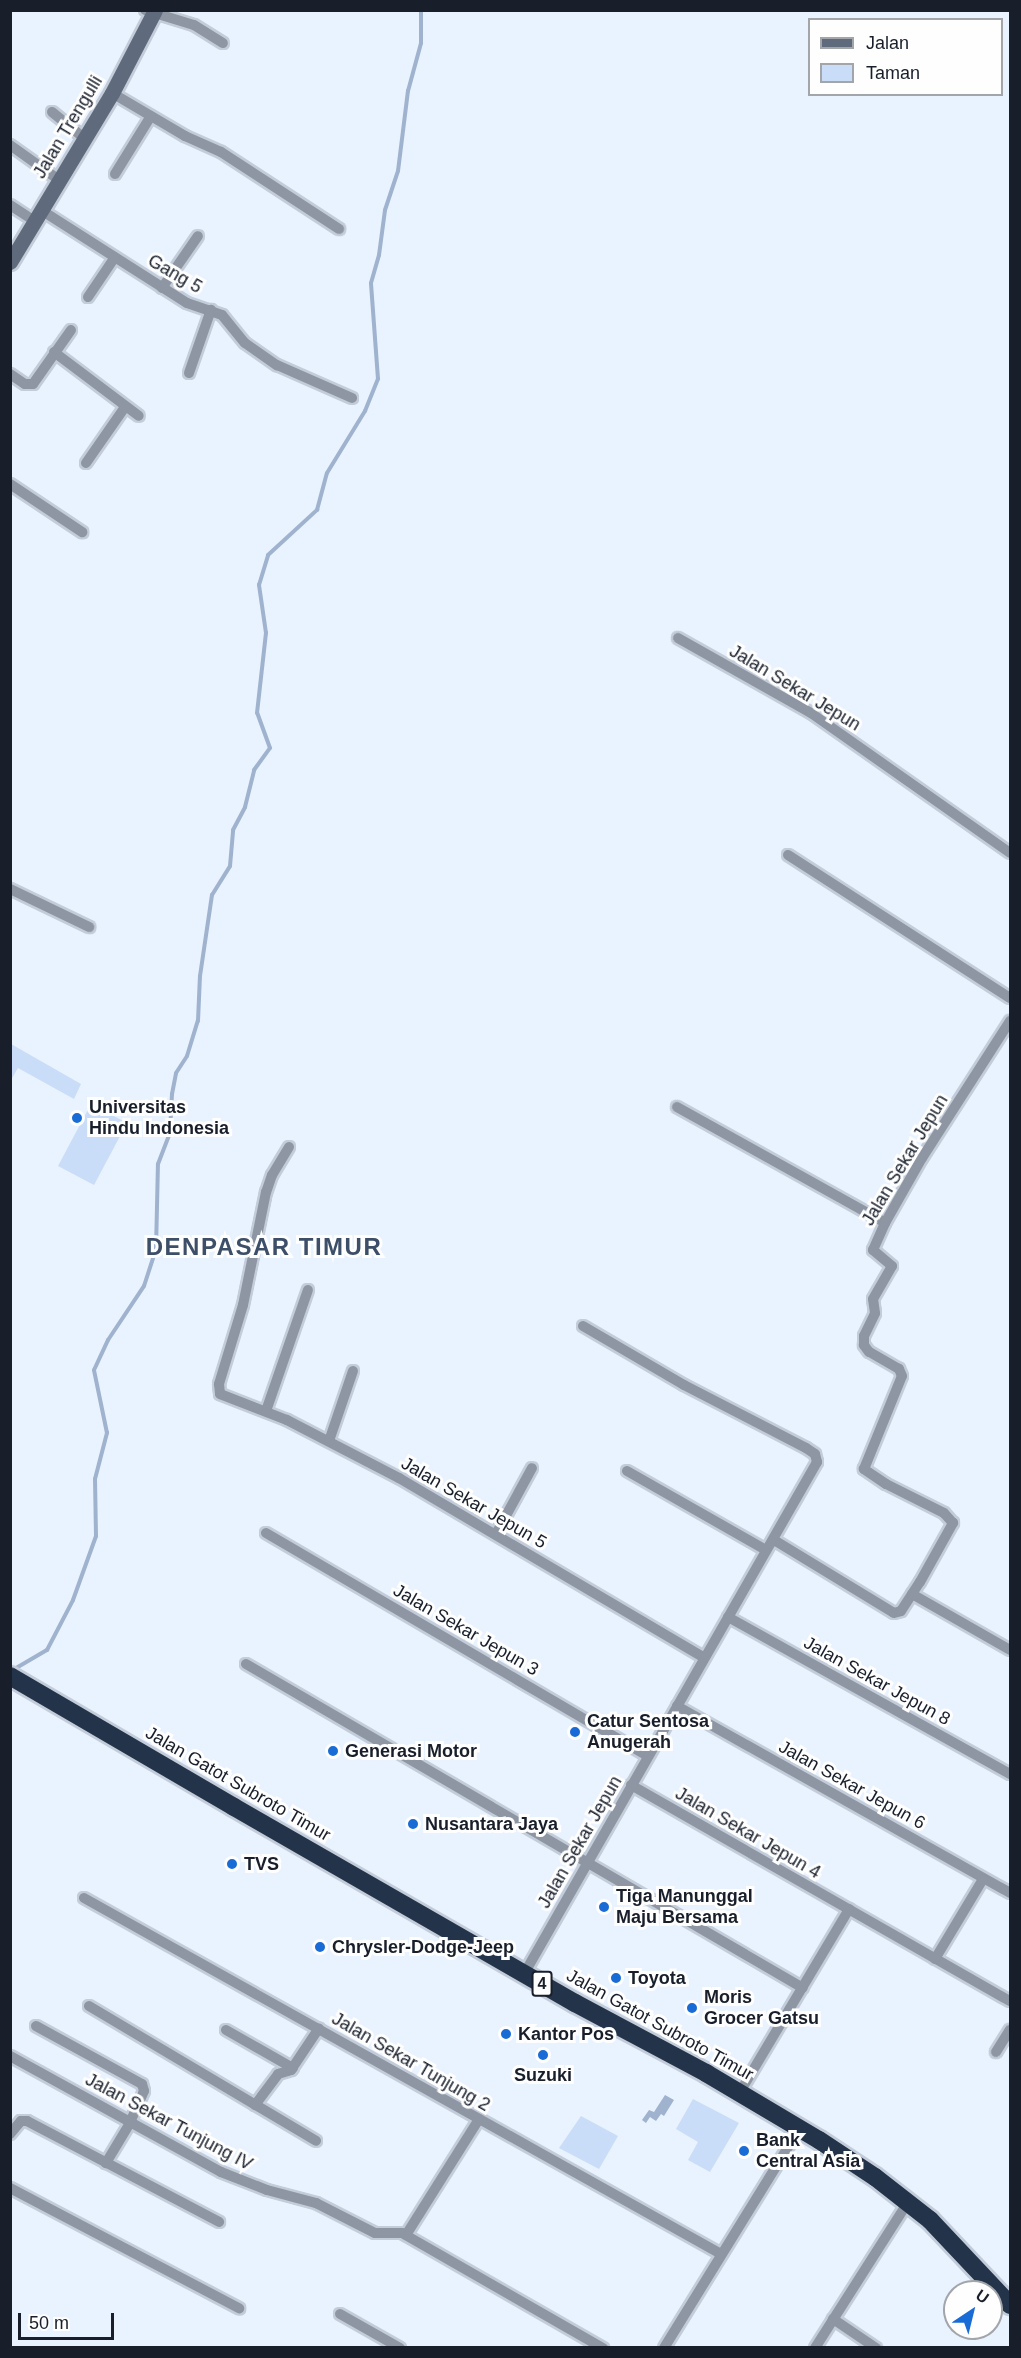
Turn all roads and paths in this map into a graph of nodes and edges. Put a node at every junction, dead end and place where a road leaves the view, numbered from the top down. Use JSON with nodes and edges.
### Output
{"nodes":[{"id":1,"x":151,"y":12,"type":"edge"},
{"id":2,"x":223,"y":43,"type":"dead end"},
{"id":3,"x":112,"y":93,"type":"junction"},
{"id":4,"x":52,"y":112,"type":"dead end"},
{"id":5,"x":151,"y":116,"type":"junction"},
{"id":6,"x":84,"y":138,"type":"junction"},
{"id":7,"x":10,"y":145,"type":"edge"},
{"id":8,"x":115,"y":174,"type":"dead end"},
{"id":9,"x":59,"y":180,"type":"junction"},
{"id":10,"x":10,"y":205,"type":"edge"},
{"id":11,"x":38,"y":216,"type":"junction"},
{"id":12,"x":339,"y":229,"type":"dead end"},
{"id":13,"x":198,"y":236,"type":"dead end"},
{"id":14,"x":115,"y":257,"type":"junction"},
{"id":15,"x":10,"y":262,"type":"edge"},
{"id":16,"x":162,"y":288,"type":"junction"},
{"id":17,"x":88,"y":297,"type":"dead end"},
{"id":18,"x":211,"y":310,"type":"junction"},
{"id":19,"x":71,"y":330,"type":"dead end"},
{"id":20,"x":54,"y":352,"type":"junction"},
{"id":21,"x":189,"y":373,"type":"dead end"},
{"id":22,"x":10,"y":374,"type":"edge"},
{"id":23,"x":352,"y":399,"type":"dead end"},
{"id":24,"x":125,"y":407,"type":"junction"},
{"id":25,"x":139,"y":416,"type":"dead end"},
{"id":26,"x":86,"y":463,"type":"dead end"},
{"id":27,"x":10,"y":484,"type":"edge"},
{"id":28,"x":82,"y":532,"type":"dead end"},
{"id":29,"x":678,"y":638,"type":"dead end"},
{"id":30,"x":1011,"y":853,"type":"edge"},
{"id":31,"x":788,"y":855,"type":"dead end"},
{"id":32,"x":10,"y":889,"type":"edge"},
{"id":33,"x":89,"y":927,"type":"dead end"},
{"id":34,"x":1011,"y":998,"type":"edge"},
{"id":35,"x":1011,"y":1021,"type":"edge"},
{"id":36,"x":677,"y":1107,"type":"dead end"},
{"id":37,"x":289,"y":1147,"type":"dead end"},
{"id":38,"x":885,"y":1223,"type":"junction"},
{"id":39,"x":308,"y":1290,"type":"dead end"},
{"id":40,"x":583,"y":1326,"type":"dead end"},
{"id":41,"x":353,"y":1371,"type":"dead end"},
{"id":42,"x":266,"y":1411,"type":"junction"},
{"id":43,"x":329,"y":1441,"type":"junction"},
{"id":44,"x":532,"y":1468,"type":"dead end"},
{"id":45,"x":627,"y":1471,"type":"dead end"},
{"id":46,"x":266,"y":1533,"type":"dead end"},
{"id":47,"x":496,"y":1534,"type":"junction"},
{"id":48,"x":774,"y":1540,"type":"junction"},
{"id":49,"x":766,"y":1550,"type":"junction"},
{"id":50,"x":912,"y":1594,"type":"junction"},
{"id":51,"x":728,"y":1617,"type":"junction"},
{"id":52,"x":1011,"y":1650,"type":"edge"},
{"id":53,"x":704,"y":1658,"type":"junction"},
{"id":54,"x":246,"y":1664,"type":"dead end"},
{"id":55,"x":10,"y":1676,"type":"edge"},
{"id":56,"x":677,"y":1706,"type":"junction"},
{"id":57,"x":648,"y":1756,"type":"junction"},
{"id":58,"x":1011,"y":1774,"type":"edge"},
{"id":59,"x":632,"y":1785,"type":"junction"},
{"id":60,"x":588,"y":1861,"type":"junction"},
{"id":61,"x":983,"y":1879,"type":"junction"},
{"id":62,"x":1011,"y":1893,"type":"edge"},
{"id":63,"x":84,"y":1898,"type":"dead end"},
{"id":64,"x":849,"y":1909,"type":"junction"},
{"id":65,"x":935,"y":1959,"type":"junction"},
{"id":66,"x":524,"y":1974,"type":"junction"},
{"id":67,"x":803,"y":1988,"type":"junction"},
{"id":68,"x":1011,"y":2001,"type":"edge"},
{"id":69,"x":89,"y":2006,"type":"dead end"},
{"id":70,"x":36,"y":2026,"type":"dead end"},
{"id":71,"x":319,"y":2028,"type":"junction"},
{"id":72,"x":226,"y":2030,"type":"dead end"},
{"id":73,"x":1011,"y":2030,"type":"edge"},
{"id":74,"x":996,"y":2052,"type":"dead end"},
{"id":75,"x":10,"y":2056,"type":"edge"},
{"id":76,"x":293,"y":2068,"type":"junction"},
{"id":77,"x":740,"y":2092,"type":"junction"},
{"id":78,"x":255,"y":2105,"type":"junction"},
{"id":79,"x":479,"y":2119,"type":"junction"},
{"id":80,"x":130,"y":2123,"type":"junction"},
{"id":81,"x":800,"y":2128,"type":"junction"},
{"id":82,"x":10,"y":2134,"type":"edge"},
{"id":83,"x":316,"y":2141,"type":"dead end"},
{"id":84,"x":106,"y":2163,"type":"junction"},
{"id":85,"x":10,"y":2188,"type":"edge"},
{"id":86,"x":908,"y":2202,"type":"junction"},
{"id":87,"x":219,"y":2222,"type":"dead end"},
{"id":88,"x":406,"y":2235,"type":"junction"},
{"id":89,"x":721,"y":2254,"type":"junction"},
{"id":90,"x":1011,"y":2305,"type":"edge"},
{"id":91,"x":239,"y":2308,"type":"dead end"},
{"id":92,"x":340,"y":2314,"type":"dead end"},
{"id":93,"x":833,"y":2319,"type":"junction"},
{"id":94,"x":400,"y":2348,"type":"edge"},
{"id":95,"x":603,"y":2348,"type":"edge"},
{"id":96,"x":664,"y":2348,"type":"edge"},
{"id":97,"x":815,"y":2348,"type":"edge"},
{"id":98,"x":876,"y":2348,"type":"edge"}],
"edges":[{"from":1,"to":2,"type":"street"},
{"from":1,"to":3,"type":"main road","name":"Jalan Trengulli"},
{"from":3,"to":5,"type":"street"},
{"from":3,"to":6,"type":"main road","name":"Jalan Trengulli"},
{"from":4,"to":6,"type":"street"},
{"from":5,"to":8,"type":"street"},
{"from":5,"to":12,"type":"street"},
{"from":6,"to":9,"type":"main road","name":"Jalan Trengulli"},
{"from":7,"to":9,"type":"street"},
{"from":9,"to":11,"type":"main road","name":"Jalan Trengulli"},
{"from":10,"to":11,"type":"street","name":"Gang 5"},
{"from":11,"to":14,"type":"street","name":"Gang 5"},
{"from":11,"to":15,"type":"main road","name":"Jalan Trengulli"},
{"from":13,"to":16,"type":"street"},
{"from":14,"to":16,"type":"street","name":"Gang 5"},
{"from":14,"to":17,"type":"street"},
{"from":16,"to":18,"type":"street","name":"Gang 5"},
{"from":18,"to":21,"type":"street"},
{"from":18,"to":23,"type":"street","name":"Gang 5"},
{"from":19,"to":20,"type":"street"},
{"from":20,"to":22,"type":"street"},
{"from":20,"to":24,"type":"street"},
{"from":24,"to":25,"type":"street"},
{"from":24,"to":26,"type":"street"},
{"from":27,"to":28,"type":"street"},
{"from":29,"to":30,"type":"street","name":"Jalan Sekar Jepun"},
{"from":31,"to":34,"type":"street"},
{"from":32,"to":33,"type":"street"},
{"from":35,"to":38,"type":"street","name":"Jalan Sekar Jepun"},
{"from":36,"to":38,"type":"street"},
{"from":37,"to":42,"type":"street","name":"Jalan Sekar Jepun 5"},
{"from":38,"to":50,"type":"street","name":"Jalan Sekar Jepun"},
{"from":39,"to":42,"type":"street"},
{"from":40,"to":48,"type":"street","name":"Jalan Sekar Jepun"},
{"from":41,"to":43,"type":"street"},
{"from":42,"to":43,"type":"street","name":"Jalan Sekar Jepun 5"},
{"from":43,"to":47,"type":"street","name":"Jalan Sekar Jepun 5"},
{"from":44,"to":47,"type":"street"},
{"from":45,"to":49,"type":"street"},
{"from":46,"to":57,"type":"street","name":"Jalan Sekar Jepun 3"},
{"from":47,"to":53,"type":"street","name":"Jalan Sekar Jepun 5"},
{"from":48,"to":49,"type":"street","name":"Jalan Sekar Jepun"},
{"from":48,"to":50,"type":"street","name":"Jalan Sekar Jepun"},
{"from":49,"to":51,"type":"street","name":"Jalan Sekar Jepun"},
{"from":50,"to":52,"type":"street"},
{"from":51,"to":53,"type":"street","name":"Jalan Sekar Jepun"},
{"from":51,"to":58,"type":"street","name":"Jalan Sekar Jepun 8"},
{"from":53,"to":56,"type":"street","name":"Jalan Sekar Jepun"},
{"from":54,"to":60,"type":"street"},
{"from":55,"to":66,"type":"highway","name":"Jalan Gatot Subroto Timur","number":"4"},
{"from":56,"to":57,"type":"street","name":"Jalan Sekar Jepun"},
{"from":56,"to":61,"type":"street","name":"Jalan Sekar Jepun 6"},
{"from":57,"to":59,"type":"street","name":"Jalan Sekar Jepun"},
{"from":59,"to":60,"type":"street","name":"Jalan Sekar Jepun"},
{"from":59,"to":64,"type":"street","name":"Jalan Sekar Jepun 4"},
{"from":60,"to":66,"type":"street","name":"Jalan Sekar Jepun"},
{"from":60,"to":67,"type":"street"},
{"from":61,"to":62,"type":"street","name":"Jalan Sekar Jepun 6"},
{"from":61,"to":65,"type":"street"},
{"from":63,"to":71,"type":"street","name":"Jalan Sekar Tunjung 2"},
{"from":64,"to":65,"type":"street","name":"Jalan Sekar Jepun 4"},
{"from":64,"to":67,"type":"street"},
{"from":65,"to":68,"type":"street","name":"Jalan Sekar Jepun 4"},
{"from":66,"to":77,"type":"highway","name":"Jalan Gatot Subroto Timur","number":"4"},
{"from":67,"to":77,"type":"street"},
{"from":69,"to":78,"type":"street"},
{"from":70,"to":80,"type":"street"},
{"from":71,"to":76,"type":"street"},
{"from":71,"to":79,"type":"street","name":"Jalan Sekar Tunjung 2"},
{"from":72,"to":76,"type":"street"},
{"from":73,"to":74,"type":"street"},
{"from":75,"to":80,"type":"street","name":"Jalan Sekar Tunjung IV"},
{"from":76,"to":78,"type":"street"},
{"from":77,"to":81,"type":"highway","name":"Jalan Gatot Subroto Timur","number":"4"},
{"from":78,"to":83,"type":"street"},
{"from":79,"to":88,"type":"street"},
{"from":79,"to":89,"type":"street","name":"Jalan Sekar Tunjung 2"},
{"from":80,"to":84,"type":"street"},
{"from":80,"to":88,"type":"street","name":"Jalan Sekar Tunjung IV"},
{"from":81,"to":86,"type":"highway","name":"Jalan Gatot Subroto Timur","number":"4"},
{"from":81,"to":89,"type":"street"},
{"from":82,"to":84,"type":"street"},
{"from":84,"to":87,"type":"street"},
{"from":85,"to":91,"type":"street"},
{"from":86,"to":90,"type":"highway","name":"Jalan Gatot Subroto Timur","number":"4"},
{"from":86,"to":93,"type":"street"},
{"from":88,"to":95,"type":"street","name":"Jalan Sekar Tunjung IV"},
{"from":89,"to":96,"type":"street"},
{"from":92,"to":94,"type":"street"},
{"from":93,"to":97,"type":"street"},
{"from":93,"to":98,"type":"street"}]}
